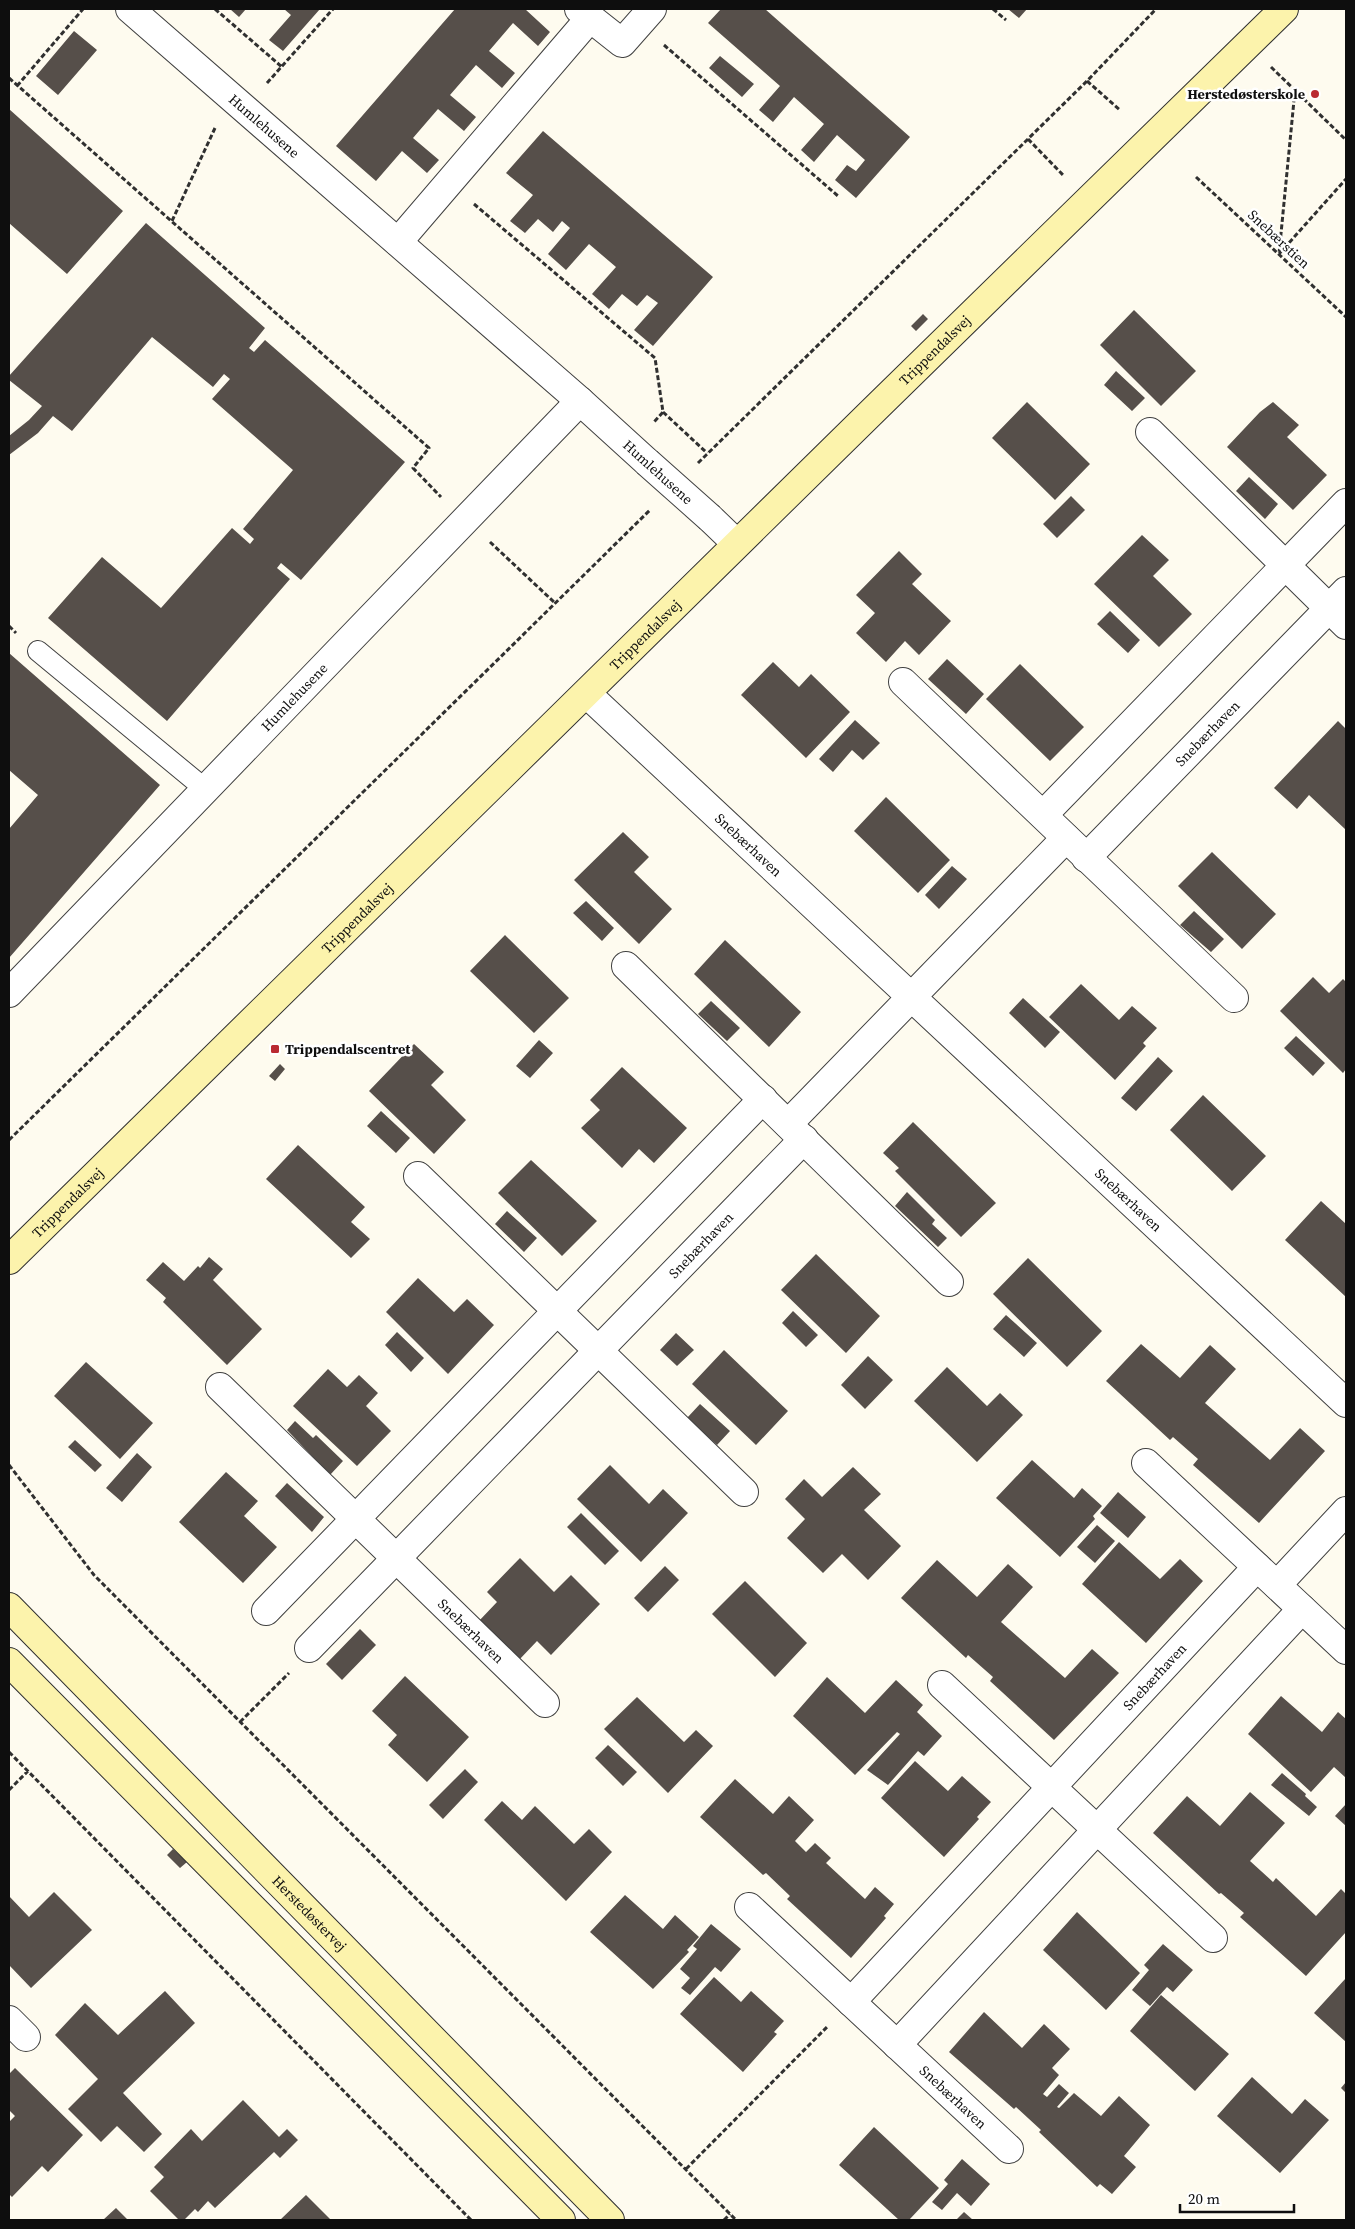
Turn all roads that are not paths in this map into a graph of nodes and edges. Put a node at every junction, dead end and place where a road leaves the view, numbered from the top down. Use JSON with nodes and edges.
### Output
{"nodes":[{"id":1,"x":130,"y":9,"type":"edge"},
{"id":2,"x":1284,"y":9,"type":"edge"},
{"id":3,"x":585,"y":14,"type":"edge"},
{"id":4,"x":646,"y":16,"type":"edge"},
{"id":5,"x":398,"y":242,"type":"junction"},
{"id":6,"x":580,"y":401,"type":"junction"},
{"id":7,"x":1150,"y":432,"type":"dead end"},
{"id":8,"x":1346,"y":503,"type":"edge"},
{"id":9,"x":736,"y":543,"type":"junction"},
{"id":10,"x":1285,"y":566,"type":"junction"},
{"id":11,"x":1341,"y":608,"type":"edge"},
{"id":12,"x":38,"y":651,"type":"dead end"},
{"id":13,"x":903,"y":682,"type":"dead end"},
{"id":14,"x":587,"y":694,"type":"junction"},
{"id":15,"x":205,"y":789,"type":"junction"},
{"id":16,"x":1043,"y":815,"type":"junction"},
{"id":17,"x":1066,"y":838,"type":"junction"},
{"id":18,"x":1086,"y":858,"type":"junction"},
{"id":19,"x":626,"y":966,"type":"dead end"},
{"id":20,"x":9,"y":993,"type":"edge"},
{"id":21,"x":910,"y":998,"type":"junction"},
{"id":22,"x":1234,"y":998,"type":"dead end"},
{"id":23,"x":763,"y":1099,"type":"junction"},
{"id":24,"x":796,"y":1132,"type":"junction"},
{"id":25,"x":418,"y":1176,"type":"dead end"},
{"id":26,"x":9,"y":1260,"type":"edge"},
{"id":27,"x":949,"y":1282,"type":"dead end"},
{"id":28,"x":557,"y":1311,"type":"junction"},
{"id":29,"x":598,"y":1351,"type":"junction"},
{"id":30,"x":220,"y":1387,"type":"dead end"},
{"id":31,"x":1346,"y":1403,"type":"edge"},
{"id":32,"x":1146,"y":1463,"type":"dead end"},
{"id":33,"x":744,"y":1492,"type":"dead end"},
{"id":34,"x":1346,"y":1511,"type":"edge"},
{"id":35,"x":355,"y":1518,"type":"junction"},
{"id":36,"x":396,"y":1559,"type":"junction"},
{"id":37,"x":1257,"y":1567,"type":"junction"},
{"id":38,"x":1277,"y":1585,"type":"junction"},
{"id":39,"x":9,"y":1606,"type":"edge"},
{"id":40,"x":1302,"y":1609,"type":"junction"},
{"id":41,"x":266,"y":1611,"type":"dead end"},
{"id":42,"x":309,"y":1648,"type":"road end"},
{"id":43,"x":1346,"y":1650,"type":"edge"},
{"id":44,"x":9,"y":1662,"type":"edge"},
{"id":45,"x":942,"y":1685,"type":"dead end"},
{"id":46,"x":545,"y":1703,"type":"dead end"},
{"id":47,"x":1051,"y":1787,"type":"junction"},
{"id":48,"x":1097,"y":1830,"type":"junction"},
{"id":49,"x":749,"y":1907,"type":"dead end"},
{"id":50,"x":1213,"y":1938,"type":"dead end"},
{"id":51,"x":851,"y":2002,"type":"junction"},
{"id":52,"x":897,"y":2045,"type":"junction"},
{"id":53,"x":1009,"y":2149,"type":"dead end"},
{"id":54,"x":561,"y":2220,"type":"edge"},
{"id":55,"x":610,"y":2220,"type":"edge"}],
"edges":[{"from":1,"to":5,"type":"street","name":"Humlehusene"},
{"from":2,"to":9,"type":"street","name":"Trippendalsvej"},
{"from":3,"to":4,"type":"street"},
{"from":3,"to":5,"type":"street"},
{"from":5,"to":6,"type":"street","name":"Humlehusene"},
{"from":6,"to":9,"type":"street","name":"Humlehusene","bridge":true},
{"from":6,"to":15,"type":"street","name":"Humlehusene"},
{"from":7,"to":10,"type":"street","name":"Snebærhaven"},
{"from":8,"to":10,"type":"street"},
{"from":9,"to":14,"type":"street","name":"Trippendalsvej"},
{"from":10,"to":11,"type":"street","name":"Snebærhaven"},
{"from":10,"to":16,"type":"street"},
{"from":11,"to":18,"type":"street","name":"Snebærhaven"},
{"from":12,"to":15,"type":"lane"},
{"from":13,"to":16,"type":"street"},
{"from":14,"to":21,"type":"street","name":"Snebærhaven"},
{"from":14,"to":26,"type":"street","name":"Trippendalsvej"},
{"from":15,"to":20,"type":"street","name":"Humlehusene"},
{"from":16,"to":17,"type":"street"},
{"from":17,"to":18,"type":"street"},
{"from":17,"to":21,"type":"street","name":"Snebærhaven"},
{"from":18,"to":22,"type":"street"},
{"from":19,"to":23,"type":"street"},
{"from":21,"to":24,"type":"street","name":"Snebærhaven"},
{"from":21,"to":31,"type":"street","name":"Snebærhaven"},
{"from":23,"to":24,"type":"street"},
{"from":23,"to":28,"type":"street"},
{"from":24,"to":27,"type":"street"},
{"from":24,"to":29,"type":"street","name":"Snebærhaven"},
{"from":25,"to":28,"type":"street"},
{"from":28,"to":29,"type":"street"},
{"from":28,"to":35,"type":"street"},
{"from":29,"to":33,"type":"street"},
{"from":29,"to":36,"type":"street","name":"Snebærhaven"},
{"from":30,"to":35,"type":"street","name":"Snebærhaven"},
{"from":32,"to":37,"type":"street"},
{"from":34,"to":38,"type":"street"},
{"from":35,"to":36,"type":"street","name":"Snebærhaven"},
{"from":35,"to":41,"type":"street"},
{"from":36,"to":42,"type":"street","name":"Snebærhaven"},
{"from":36,"to":46,"type":"street","name":"Snebærhaven"},
{"from":37,"to":38,"type":"street"},
{"from":37,"to":47,"type":"street","name":"Snebærhaven"},
{"from":38,"to":40,"type":"street"},
{"from":39,"to":55,"type":"street","name":"Herstedøstervej"},
{"from":40,"to":43,"type":"street"},
{"from":40,"to":48,"type":"street"},
{"from":44,"to":54,"type":"street"},
{"from":45,"to":47,"type":"street"},
{"from":47,"to":48,"type":"street"},
{"from":47,"to":51,"type":"street","name":"Snebærhaven"},
{"from":48,"to":50,"type":"street"},
{"from":48,"to":52,"type":"street"},
{"from":49,"to":51,"type":"street","name":"Snebærhaven"},
{"from":51,"to":52,"type":"street","name":"Snebærhaven"},
{"from":52,"to":53,"type":"street","name":"Snebærhaven"}]}
